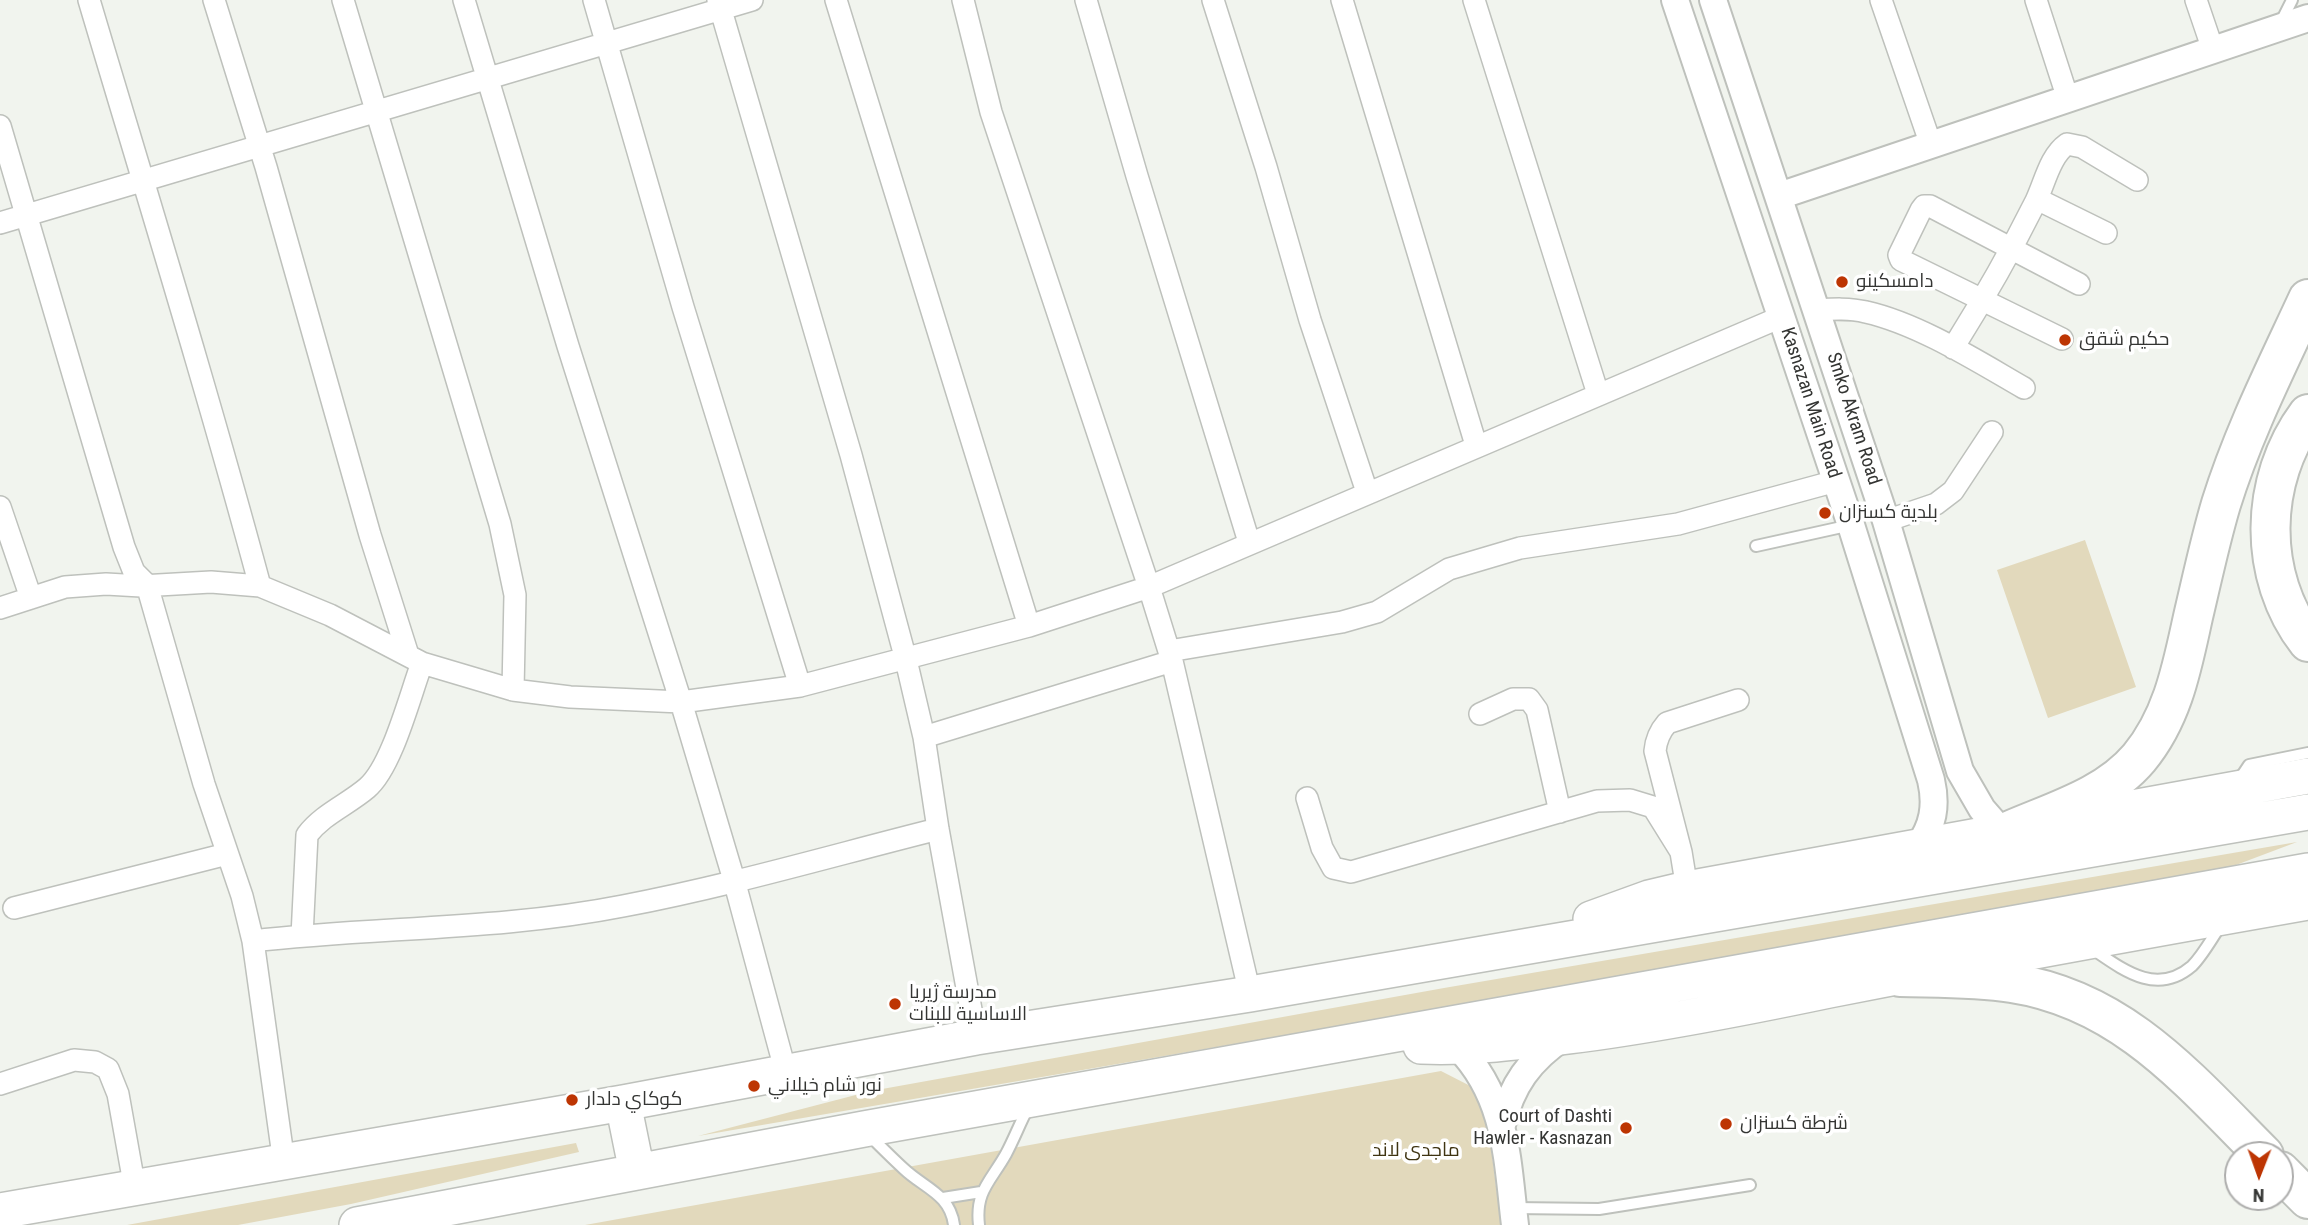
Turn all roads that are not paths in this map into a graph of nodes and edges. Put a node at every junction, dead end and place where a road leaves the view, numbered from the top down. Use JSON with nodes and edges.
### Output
{"nodes":[{"id":1,"x":89,"y":0,"type":"edge"},
{"id":2,"x":214,"y":0,"type":"edge"},
{"id":3,"x":344,"y":0,"type":"edge"},
{"id":4,"x":464,"y":0,"type":"edge"},
{"id":5,"x":594,"y":0,"type":"edge"},
{"id":6,"x":752,"y":0,"type":"edge"},
{"id":7,"x":836,"y":0,"type":"edge"},
{"id":8,"x":963,"y":0,"type":"edge"},
{"id":9,"x":1086,"y":0,"type":"edge"},
{"id":10,"x":1213,"y":0,"type":"edge"},
{"id":11,"x":1342,"y":0,"type":"edge"},
{"id":12,"x":1474,"y":0,"type":"edge"},
{"id":13,"x":1675,"y":0,"type":"edge"},
{"id":14,"x":1713,"y":0,"type":"edge"},
{"id":15,"x":1881,"y":0,"type":"edge"},
{"id":16,"x":2036,"y":0,"type":"edge"},
{"id":17,"x":2196,"y":0,"type":"edge"},
{"id":18,"x":2292,"y":0,"type":"edge"},
{"id":19,"x":719,"y":5,"type":"edge"},
{"id":20,"x":2308,"y":18,"type":"edge"},
{"id":21,"x":2277,"y":29,"type":"junction"},
{"id":22,"x":607,"y":43,"type":"junction"},
{"id":23,"x":2213,"y":50,"type":"junction"},
{"id":24,"x":487,"y":79,"type":"junction"},
{"id":25,"x":2068,"y":99,"type":"junction"},
{"id":26,"x":377,"y":112,"type":"junction"},
{"id":27,"x":0,"y":126,"type":"edge"},
{"id":28,"x":1931,"y":145,"type":"junction"},
{"id":29,"x":259,"y":146,"type":"junction"},
{"id":30,"x":2137,"y":180,"type":"dead end"},
{"id":31,"x":142,"y":181,"type":"junction"},
{"id":32,"x":1779,"y":195,"type":"junction"},
{"id":33,"x":2037,"y":199,"type":"junction"},
{"id":34,"x":27,"y":215,"type":"junction"},
{"id":35,"x":0,"y":223,"type":"edge"},
{"id":36,"x":2106,"y":233,"type":"dead end"},
{"id":37,"x":2010,"y":248,"type":"junction"},
{"id":38,"x":2079,"y":284,"type":"dead end"},
{"id":39,"x":2308,"y":299,"type":"edge"},
{"id":40,"x":1983,"y":300,"type":"junction"},
{"id":41,"x":1817,"y":310,"type":"junction"},
{"id":42,"x":1782,"y":317,"type":"junction"},
{"id":43,"x":2062,"y":339,"type":"dead end"},
{"id":44,"x":1953,"y":348,"type":"junction"},
{"id":45,"x":2024,"y":388,"type":"dead end"},
{"id":46,"x":1598,"y":394,"type":"junction"},
{"id":47,"x":2308,"y":414,"type":"edge"},
{"id":48,"x":1992,"y":432,"type":"dead end"},
{"id":49,"x":1476,"y":445,"type":"junction"},
{"id":50,"x":1836,"y":481,"type":"junction"},
{"id":51,"x":1367,"y":492,"type":"junction"},
{"id":52,"x":0,"y":507,"type":"edge"},
{"id":53,"x":1886,"y":521,"type":"junction"},
{"id":54,"x":1851,"y":526,"type":"junction"},
{"id":55,"x":1249,"y":542,"type":"junction"},
{"id":56,"x":1756,"y":546,"type":"dead end"},
{"id":57,"x":147,"y":585,"type":"junction"},
{"id":58,"x":260,"y":586,"type":"junction"},
{"id":59,"x":1149,"y":587,"type":"junction"},
{"id":60,"x":32,"y":598,"type":"junction"},
{"id":61,"x":0,"y":608,"type":"edge"},
{"id":62,"x":1029,"y":626,"type":"junction"},
{"id":63,"x":2308,"y":642,"type":"edge"},
{"id":64,"x":1170,"y":656,"type":"junction"},
{"id":65,"x":415,"y":659,"type":"junction"},
{"id":66,"x":906,"y":660,"type":"junction"},
{"id":67,"x":800,"y":686,"type":"junction"},
{"id":68,"x":513,"y":690,"type":"junction"},
{"id":69,"x":1738,"y":700,"type":"dead end"},
{"id":70,"x":681,"y":702,"type":"junction"},
{"id":71,"x":1480,"y":714,"type":"dead end"},
{"id":72,"x":924,"y":737,"type":"junction"},
{"id":73,"x":2308,"y":753,"type":"edge"},
{"id":74,"x":2308,"y":776,"type":"edge"},
{"id":75,"x":2232,"y":790,"type":"junction"},
{"id":76,"x":1307,"y":798,"type":"dead end"},
{"id":77,"x":1560,"y":812,"type":"junction"},
{"id":78,"x":2308,"y":812,"type":"edge"},
{"id":79,"x":938,"y":829,"type":"junction"},
{"id":80,"x":2006,"y":831,"type":"junction"},
{"id":81,"x":1918,"y":847,"type":"junction"},
{"id":82,"x":1681,"y":852,"type":"junction"},
{"id":83,"x":227,"y":854,"type":"junction"},
{"id":84,"x":2308,"y":871,"type":"edge"},
{"id":85,"x":734,"y":880,"type":"junction"},
{"id":86,"x":1687,"y":889,"type":"junction"},
{"id":87,"x":2308,"y":902,"type":"edge"},
{"id":88,"x":14,"y":908,"type":"dead end"},
{"id":89,"x":2228,"y":916,"type":"junction"},
{"id":90,"x":302,"y":936,"type":"junction"},
{"id":91,"x":253,"y":942,"type":"junction"},
{"id":92,"x":2083,"y":943,"type":"junction"},
{"id":93,"x":1528,"y":946,"type":"junction"},
{"id":94,"x":1900,"y":977,"type":"junction"},
{"id":95,"x":1250,"y":994,"type":"junction"},
{"id":96,"x":976,"y":1037,"type":"junction"},
{"id":97,"x":1564,"y":1037,"type":"junction"},
{"id":98,"x":1349,"y":1043,"type":"junction"},
{"id":99,"x":1458,"y":1047,"type":"junction"},
{"id":100,"x":786,"y":1073,"type":"junction"},
{"id":101,"x":0,"y":1084,"type":"edge"},
{"id":102,"x":1031,"y":1101,"type":"junction"},
{"id":103,"x":623,"y":1102,"type":"junction"},
{"id":104,"x":1502,"y":1125,"type":"junction"},
{"id":105,"x":864,"y":1129,"type":"junction"},
{"id":106,"x":2250,"y":1141,"type":"edge"},
{"id":107,"x":284,"y":1163,"type":"junction"},
{"id":108,"x":638,"y":1172,"type":"junction"},
{"id":109,"x":1750,"y":1185,"type":"dead end"},
{"id":110,"x":2294,"y":1185,"type":"edge"},
{"id":111,"x":135,"y":1189,"type":"junction"},
{"id":112,"x":981,"y":1192,"type":"junction"},
{"id":113,"x":943,"y":1199,"type":"junction"},
{"id":114,"x":2308,"y":1199,"type":"edge"},
{"id":115,"x":1,"y":1206,"type":"edge"},
{"id":116,"x":1514,"y":1217,"type":"edge"},
{"id":117,"x":357,"y":1225,"type":"edge"},
{"id":118,"x":954,"y":1225,"type":"edge"},
{"id":119,"x":978,"y":1225,"type":"edge"}],
"edges":[{"from":1,"to":31,"type":"street"},
{"from":2,"to":29,"type":"street"},
{"from":3,"to":26,"type":"street"},
{"from":4,"to":24,"type":"street"},
{"from":5,"to":22,"type":"street"},
{"from":6,"to":19,"type":"street"},
{"from":7,"to":62,"type":"street"},
{"from":8,"to":59,"type":"street"},
{"from":9,"to":55,"type":"street"},
{"from":10,"to":51,"type":"street"},
{"from":11,"to":49,"type":"street"},
{"from":12,"to":46,"type":"street"},
{"from":13,"to":42,"type":"street","name":"Kasnazan Main Road"},
{"from":14,"to":32,"type":"street","name":"Smko Akram Road"},
{"from":15,"to":28,"type":"street"},
{"from":16,"to":25,"type":"street"},
{"from":17,"to":23,"type":"street"},
{"from":18,"to":21,"type":"lane"},
{"from":19,"to":22,"type":"street"},
{"from":19,"to":66,"type":"street"},
{"from":20,"to":21,"type":"street"},
{"from":21,"to":23,"type":"street"},
{"from":22,"to":24,"type":"street"},
{"from":22,"to":67,"type":"street"},
{"from":23,"to":25,"type":"street"},
{"from":24,"to":26,"type":"street"},
{"from":24,"to":70,"type":"street"},
{"from":25,"to":28,"type":"street"},
{"from":26,"to":29,"type":"street"},
{"from":26,"to":68,"type":"street"},
{"from":27,"to":34,"type":"street"},
{"from":28,"to":32,"type":"street"},
{"from":29,"to":31,"type":"street"},
{"from":29,"to":65,"type":"street"},
{"from":30,"to":33,"type":"street"},
{"from":31,"to":34,"type":"street"},
{"from":31,"to":58,"type":"street"},
{"from":32,"to":41,"type":"street","name":"Smko Akram Road"},
{"from":33,"to":36,"type":"street"},
{"from":33,"to":37,"type":"street"},
{"from":34,"to":35,"type":"street"},
{"from":34,"to":57,"type":"street"},
{"from":37,"to":38,"type":"street"},
{"from":37,"to":40,"type":"street"},
{"from":37,"to":40,"type":"street"},
{"from":39,"to":80,"type":"highway"},
{"from":40,"to":43,"type":"street"},
{"from":40,"to":44,"type":"street"},
{"from":41,"to":44,"type":"street"},
{"from":41,"to":53,"type":"street","name":"Smko Akram Road"},
{"from":42,"to":46,"type":"street"},
{"from":42,"to":50,"type":"street","name":"Kasnazan Main Road"},
{"from":44,"to":45,"type":"street"},
{"from":46,"to":49,"type":"street"},
{"from":47,"to":63,"type":"highway"},
{"from":48,"to":53,"type":"street"},
{"from":49,"to":51,"type":"street"},
{"from":50,"to":54,"type":"street","name":"Kasnazan Main Road"},
{"from":50,"to":64,"type":"street"},
{"from":51,"to":55,"type":"street"},
{"from":52,"to":60,"type":"street"},
{"from":53,"to":80,"type":"street","name":"Smko Akram Road"},
{"from":54,"to":56,"type":"lane"},
{"from":54,"to":81,"type":"street","name":"Kasnazan Main Road"},
{"from":55,"to":59,"type":"street"},
{"from":57,"to":58,"type":"street"},
{"from":57,"to":60,"type":"street"},
{"from":57,"to":83,"type":"street"},
{"from":58,"to":65,"type":"street"},
{"from":59,"to":62,"type":"street"},
{"from":59,"to":64,"type":"street"},
{"from":60,"to":61,"type":"street"},
{"from":62,"to":66,"type":"street"},
{"from":64,"to":72,"type":"street"},
{"from":64,"to":95,"type":"street"},
{"from":65,"to":68,"type":"street"},
{"from":65,"to":90,"type":"street"},
{"from":66,"to":67,"type":"street"},
{"from":66,"to":72,"type":"street"},
{"from":67,"to":70,"type":"street"},
{"from":68,"to":70,"type":"street"},
{"from":69,"to":82,"type":"street"},
{"from":70,"to":85,"type":"street"},
{"from":71,"to":77,"type":"street"},
{"from":72,"to":79,"type":"street"},
{"from":73,"to":75,"type":"lane"},
{"from":74,"to":75,"type":"highway"},
{"from":75,"to":80,"type":"highway"},
{"from":76,"to":77,"type":"street"},
{"from":77,"to":82,"type":"street"},
{"from":78,"to":93,"type":"highway"},
{"from":79,"to":85,"type":"street"},
{"from":79,"to":96,"type":"street"},
{"from":80,"to":81,"type":"highway"},
{"from":81,"to":86,"type":"highway"},
{"from":82,"to":86,"type":"street"},
{"from":83,"to":88,"type":"street"},
{"from":83,"to":91,"type":"street"},
{"from":84,"to":98,"type":"highway"},
{"from":85,"to":90,"type":"street"},
{"from":85,"to":100,"type":"street"},
{"from":86,"to":93,"type":"highway"},
{"from":87,"to":89,"type":"highway"},
{"from":89,"to":92,"type":"highway"},
{"from":89,"to":92,"type":"lane"},
{"from":90,"to":91,"type":"street"},
{"from":91,"to":107,"type":"street"},
{"from":92,"to":94,"type":"highway"},
{"from":93,"to":95,"type":"highway"},
{"from":94,"to":97,"type":"highway"},
{"from":94,"to":106,"type":"highway"},
{"from":95,"to":96,"type":"highway"},
{"from":96,"to":100,"type":"highway"},
{"from":97,"to":99,"type":"highway"},
{"from":97,"to":104,"type":"street"},
{"from":98,"to":99,"type":"highway"},
{"from":98,"to":102,"type":"highway"},
{"from":99,"to":104,"type":"street"},
{"from":100,"to":103,"type":"highway"},
{"from":101,"to":111,"type":"street"},
{"from":102,"to":105,"type":"highway"},
{"from":102,"to":112,"type":"lane"},
{"from":103,"to":107,"type":"highway"},
{"from":103,"to":108,"type":"highway"},
{"from":104,"to":116,"type":"street"},
{"from":105,"to":108,"type":"highway"},
{"from":105,"to":113,"type":"lane"},
{"from":107,"to":111,"type":"highway"},
{"from":108,"to":117,"type":"highway"},
{"from":109,"to":116,"type":"lane"},
{"from":110,"to":114,"type":"highway"},
{"from":111,"to":115,"type":"highway"},
{"from":112,"to":113,"type":"lane"},
{"from":112,"to":119,"type":"lane"},
{"from":113,"to":118,"type":"lane"}]}
